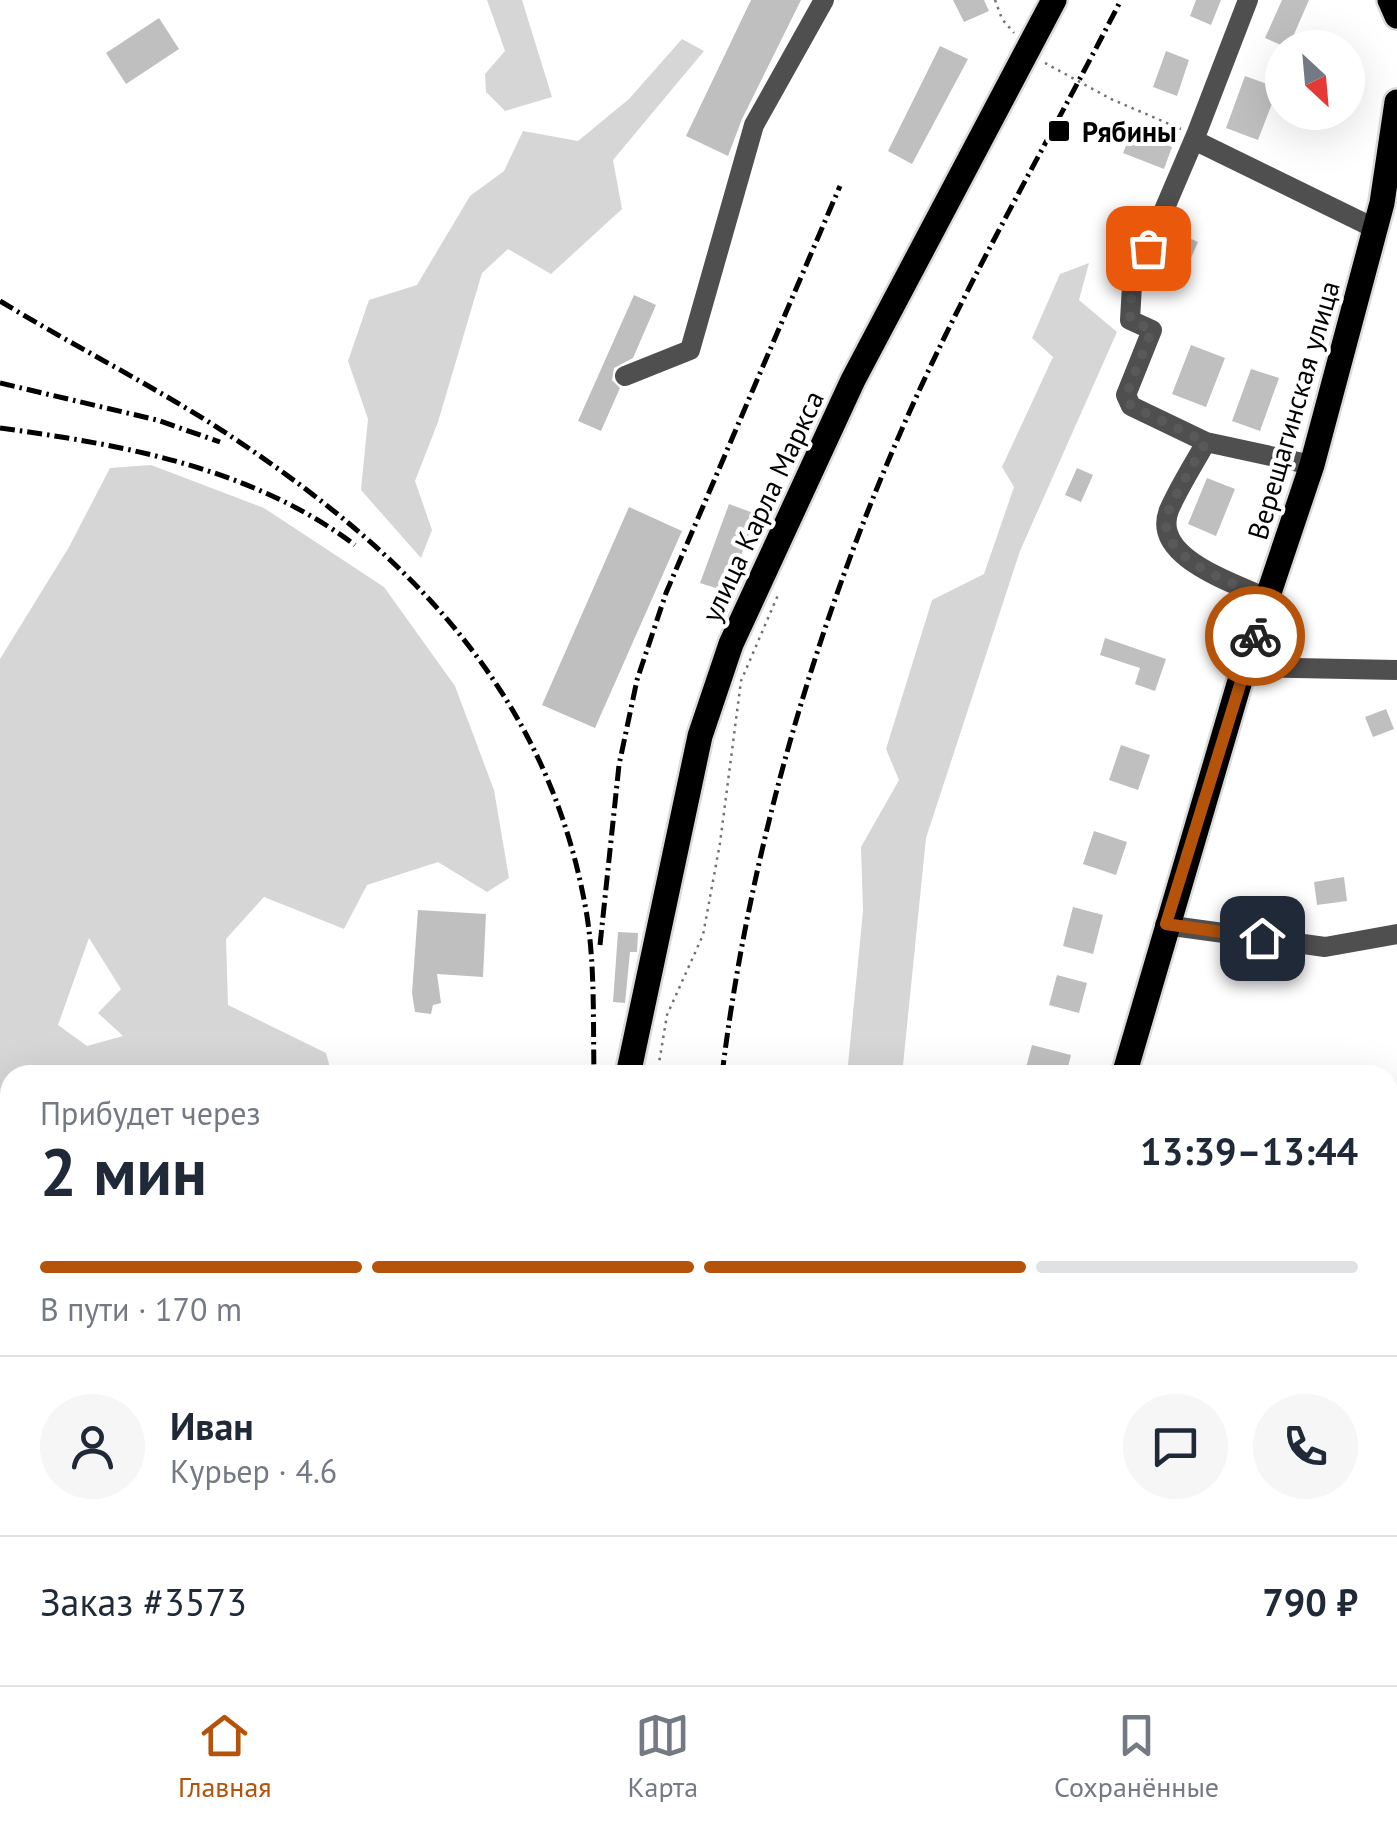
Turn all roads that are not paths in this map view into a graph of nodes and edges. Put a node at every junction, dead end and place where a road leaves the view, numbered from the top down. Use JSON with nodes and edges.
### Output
{"nodes":[{"id":1,"x":824,"y":0,"type":"edge"},
{"id":2,"x":1054,"y":0,"type":"edge"},
{"id":3,"x":1248,"y":0,"type":"edge"},
{"id":4,"x":1390,"y":0,"type":"edge"},
{"id":5,"x":1397,"y":16,"type":"edge"},
{"id":6,"x":1397,"y":102,"type":"edge"},
{"id":7,"x":1196,"y":138,"type":"junction"},
{"id":8,"x":1390,"y":203,"type":"edge"},
{"id":9,"x":1376,"y":230,"type":"junction"},
{"id":10,"x":625,"y":376,"type":"dead end"},
{"id":11,"x":1206,"y":442,"type":"junction"},
{"id":12,"x":1312,"y":465,"type":"junction"},
{"id":13,"x":1268,"y":599,"type":"junction"},
{"id":14,"x":1244,"y":667,"type":"junction"},
{"id":15,"x":1397,"y":670,"type":"edge"},
{"id":16,"x":1166,"y":924,"type":"junction"},
{"id":17,"x":1397,"y":934,"type":"edge"},
{"id":18,"x":630,"y":1065,"type":"edge"},
{"id":19,"x":1127,"y":1065,"type":"edge"}],
"edges":[{"from":1,"to":10,"type":"street"},
{"from":2,"to":18,"type":"main road","name":"улица Карла Маркса"},
{"from":3,"to":7,"type":"street"},
{"from":4,"to":5,"type":"main road"},
{"from":6,"to":8,"type":"main road","name":"Верещагинская улица"},
{"from":7,"to":9,"type":"street"},
{"from":7,"to":11,"type":"street"},
{"from":8,"to":9,"type":"main road","name":"Верещагинская улица"},
{"from":9,"to":12,"type":"main road","name":"Верещагинская улица"},
{"from":11,"to":12,"type":"street"},
{"from":11,"to":13,"type":"street"},
{"from":12,"to":13,"type":"main road","name":"Верещагинская улица"},
{"from":13,"to":14,"type":"main road","name":"Верещагинская улица"},
{"from":14,"to":15,"type":"street"},
{"from":14,"to":16,"type":"main road","name":"Верещагинская улица"},
{"from":16,"to":17,"type":"street"},
{"from":16,"to":19,"type":"main road","name":"Верещагинская улица"}]}
